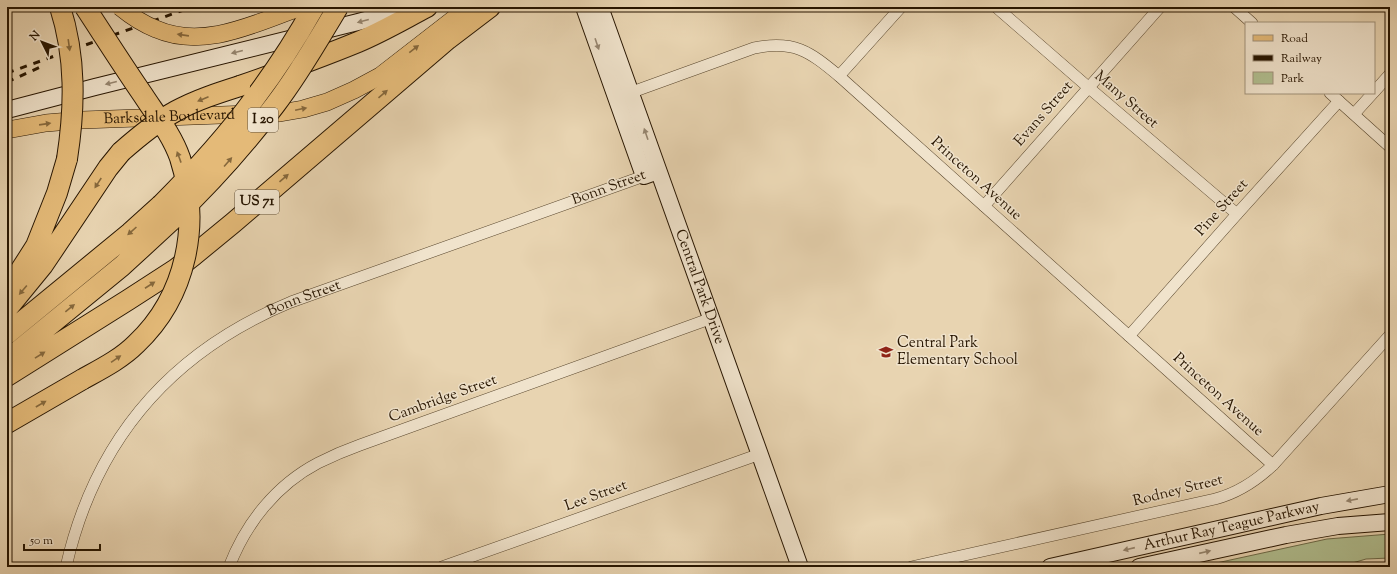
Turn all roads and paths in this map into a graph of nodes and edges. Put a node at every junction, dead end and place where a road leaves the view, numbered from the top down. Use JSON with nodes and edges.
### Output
{"nodes":[{"id":1,"x":60,"y":7,"type":"edge"},
{"id":2,"x":84,"y":7,"type":"edge"},
{"id":3,"x":120,"y":7,"type":"edge"},
{"id":4,"x":301,"y":7,"type":"edge"},
{"id":5,"x":314,"y":7,"type":"edge"},
{"id":6,"x":338,"y":7,"type":"edge"},
{"id":7,"x":415,"y":7,"type":"edge"},
{"id":8,"x":427,"y":7,"type":"edge"},
{"id":9,"x":469,"y":7,"type":"edge"},
{"id":10,"x":490,"y":7,"type":"edge"},
{"id":11,"x":584,"y":7,"type":"edge"},
{"id":12,"x":600,"y":7,"type":"edge"},
{"id":13,"x":901,"y":7,"type":"edge"},
{"id":14,"x":996,"y":7,"type":"edge"},
{"id":15,"x":1160,"y":7,"type":"edge"},
{"id":16,"x":1234,"y":7,"type":"edge"},
{"id":17,"x":1251,"y":22,"type":"edge"},
{"id":18,"x":1390,"y":74,"type":"edge"},
{"id":19,"x":839,"y":76,"type":"junction"},
{"id":20,"x":1088,"y":87,"type":"junction"},
{"id":21,"x":1375,"y":91,"type":"edge"},
{"id":22,"x":631,"y":92,"type":"junction"},
{"id":23,"x":1331,"y":94,"type":"edge"},
{"id":24,"x":1372,"y":94,"type":"edge"},
{"id":25,"x":616,"y":98,"type":"junction"},
{"id":26,"x":1339,"y":101,"type":"junction"},
{"id":27,"x":7,"y":110,"type":"edge"},
{"id":28,"x":1354,"y":114,"type":"junction"},
{"id":29,"x":7,"y":130,"type":"edge"},
{"id":30,"x":1390,"y":147,"type":"edge"},
{"id":31,"x":651,"y":173,"type":"junction"},
{"id":32,"x":984,"y":206,"type":"junction"},
{"id":33,"x":166,"y":212,"type":"junction"},
{"id":34,"x":48,"y":214,"type":"junction"},
{"id":35,"x":1237,"y":214,"type":"junction"},
{"id":36,"x":7,"y":270,"type":"edge"},
{"id":37,"x":7,"y":288,"type":"edge"},
{"id":38,"x":7,"y":309,"type":"edge"},
{"id":39,"x":712,"y":318,"type":"junction"},
{"id":40,"x":7,"y":334,"type":"edge"},
{"id":41,"x":1390,"y":335,"type":"edge"},
{"id":42,"x":1129,"y":336,"type":"junction"},
{"id":43,"x":7,"y":360,"type":"edge"},
{"id":44,"x":7,"y":376,"type":"edge"},
{"id":45,"x":7,"y":423,"type":"edge"},
{"id":46,"x":760,"y":454,"type":"junction"},
{"id":47,"x":1273,"y":465,"type":"junction"},
{"id":48,"x":1390,"y":494,"type":"edge"},
{"id":49,"x":1390,"y":522,"type":"edge"},
{"id":50,"x":66,"y":567,"type":"edge"},
{"id":51,"x":229,"y":567,"type":"edge"},
{"id":52,"x":442,"y":567,"type":"edge"},
{"id":53,"x":800,"y":567,"type":"edge"},
{"id":54,"x":911,"y":567,"type":"edge"},
{"id":55,"x":1050,"y":567,"type":"edge"},
{"id":56,"x":1139,"y":567,"type":"edge"}],
"edges":[{"from":1,"to":34,"type":"highway","one_way":true,"bridge":true},
{"from":45,"to":2,"type":"highway","one_way":true,"bridge":true},
{"from":4,"to":3,"type":"main road","one_way":true,"bridge":true},
{"from":5,"to":33,"type":"highway","number":"I 20","bridge":true},
{"from":33,"to":6,"type":"highway","number":"I 20","one_way":true,"bridge":true},
{"from":7,"to":27,"type":"street","one_way":true},
{"from":8,"to":38,"type":"highway","one_way":true,"bridge":true},
{"from":29,"to":9,"type":"main road","name":"Barksdale Boulevard","one_way":true},
{"from":44,"to":10,"type":"highway","number":"US 71","one_way":true},
{"from":11,"to":25,"type":"street","name":"Central Park Drive","one_way":true},
{"from":12,"to":22,"type":"street","name":"Central Park Drive"},
{"from":13,"to":19,"type":"street"},
{"from":14,"to":20,"type":"street","name":"Many Street"},
{"from":15,"to":20,"type":"street","name":"Evans Street"},
{"from":16,"to":17,"type":"street"},
{"from":18,"to":21,"type":"street"},
{"from":19,"to":22,"type":"street","name":"Princeton Avenue"},
{"from":19,"to":32,"type":"street","name":"Princeton Avenue"},
{"from":20,"to":32,"type":"street","name":"Evans Street"},
{"from":20,"to":35,"type":"street","name":"Many Street"},
{"from":22,"to":25,"type":"street","name":"Princeton Avenue"},
{"from":31,"to":22,"type":"street","name":"Central Park Drive","one_way":true},
{"from":23,"to":26,"type":"street"},
{"from":24,"to":28,"type":"street"},
{"from":25,"to":31,"type":"street","name":"Central Park Drive"},
{"from":26,"to":28,"type":"street"},
{"from":26,"to":35,"type":"street","name":"Pine Street"},
{"from":28,"to":30,"type":"street"},
{"from":31,"to":39,"type":"street","name":"Central Park Drive"},
{"from":31,"to":50,"type":"street","name":"Bonn Street"},
{"from":32,"to":42,"type":"street","name":"Princeton Avenue"},
{"from":33,"to":40,"type":"highway","number":"I 20","one_way":true},
{"from":43,"to":33,"type":"highway","number":"I 20","one_way":true},
{"from":34,"to":36,"type":"highway"},
{"from":34,"to":37,"type":"highway"},
{"from":35,"to":42,"type":"street","name":"Pine Street"},
{"from":39,"to":46,"type":"street","name":"Central Park Drive"},
{"from":39,"to":51,"type":"street","name":"Cambridge Street"},
{"from":41,"to":47,"type":"street","name":"Rodney Street"},
{"from":42,"to":47,"type":"street","name":"Princeton Avenue"},
{"from":46,"to":52,"type":"street","name":"Lee Street"},
{"from":46,"to":53,"type":"street","name":"Central Park Drive"},
{"from":47,"to":54,"type":"street","name":"Rodney Street"},
{"from":48,"to":55,"type":"street","name":"Arthur Ray Teague Parkway","one_way":true},
{"from":56,"to":49,"type":"street","name":"Arthur Ray Teague Parkway","one_way":true}]}
